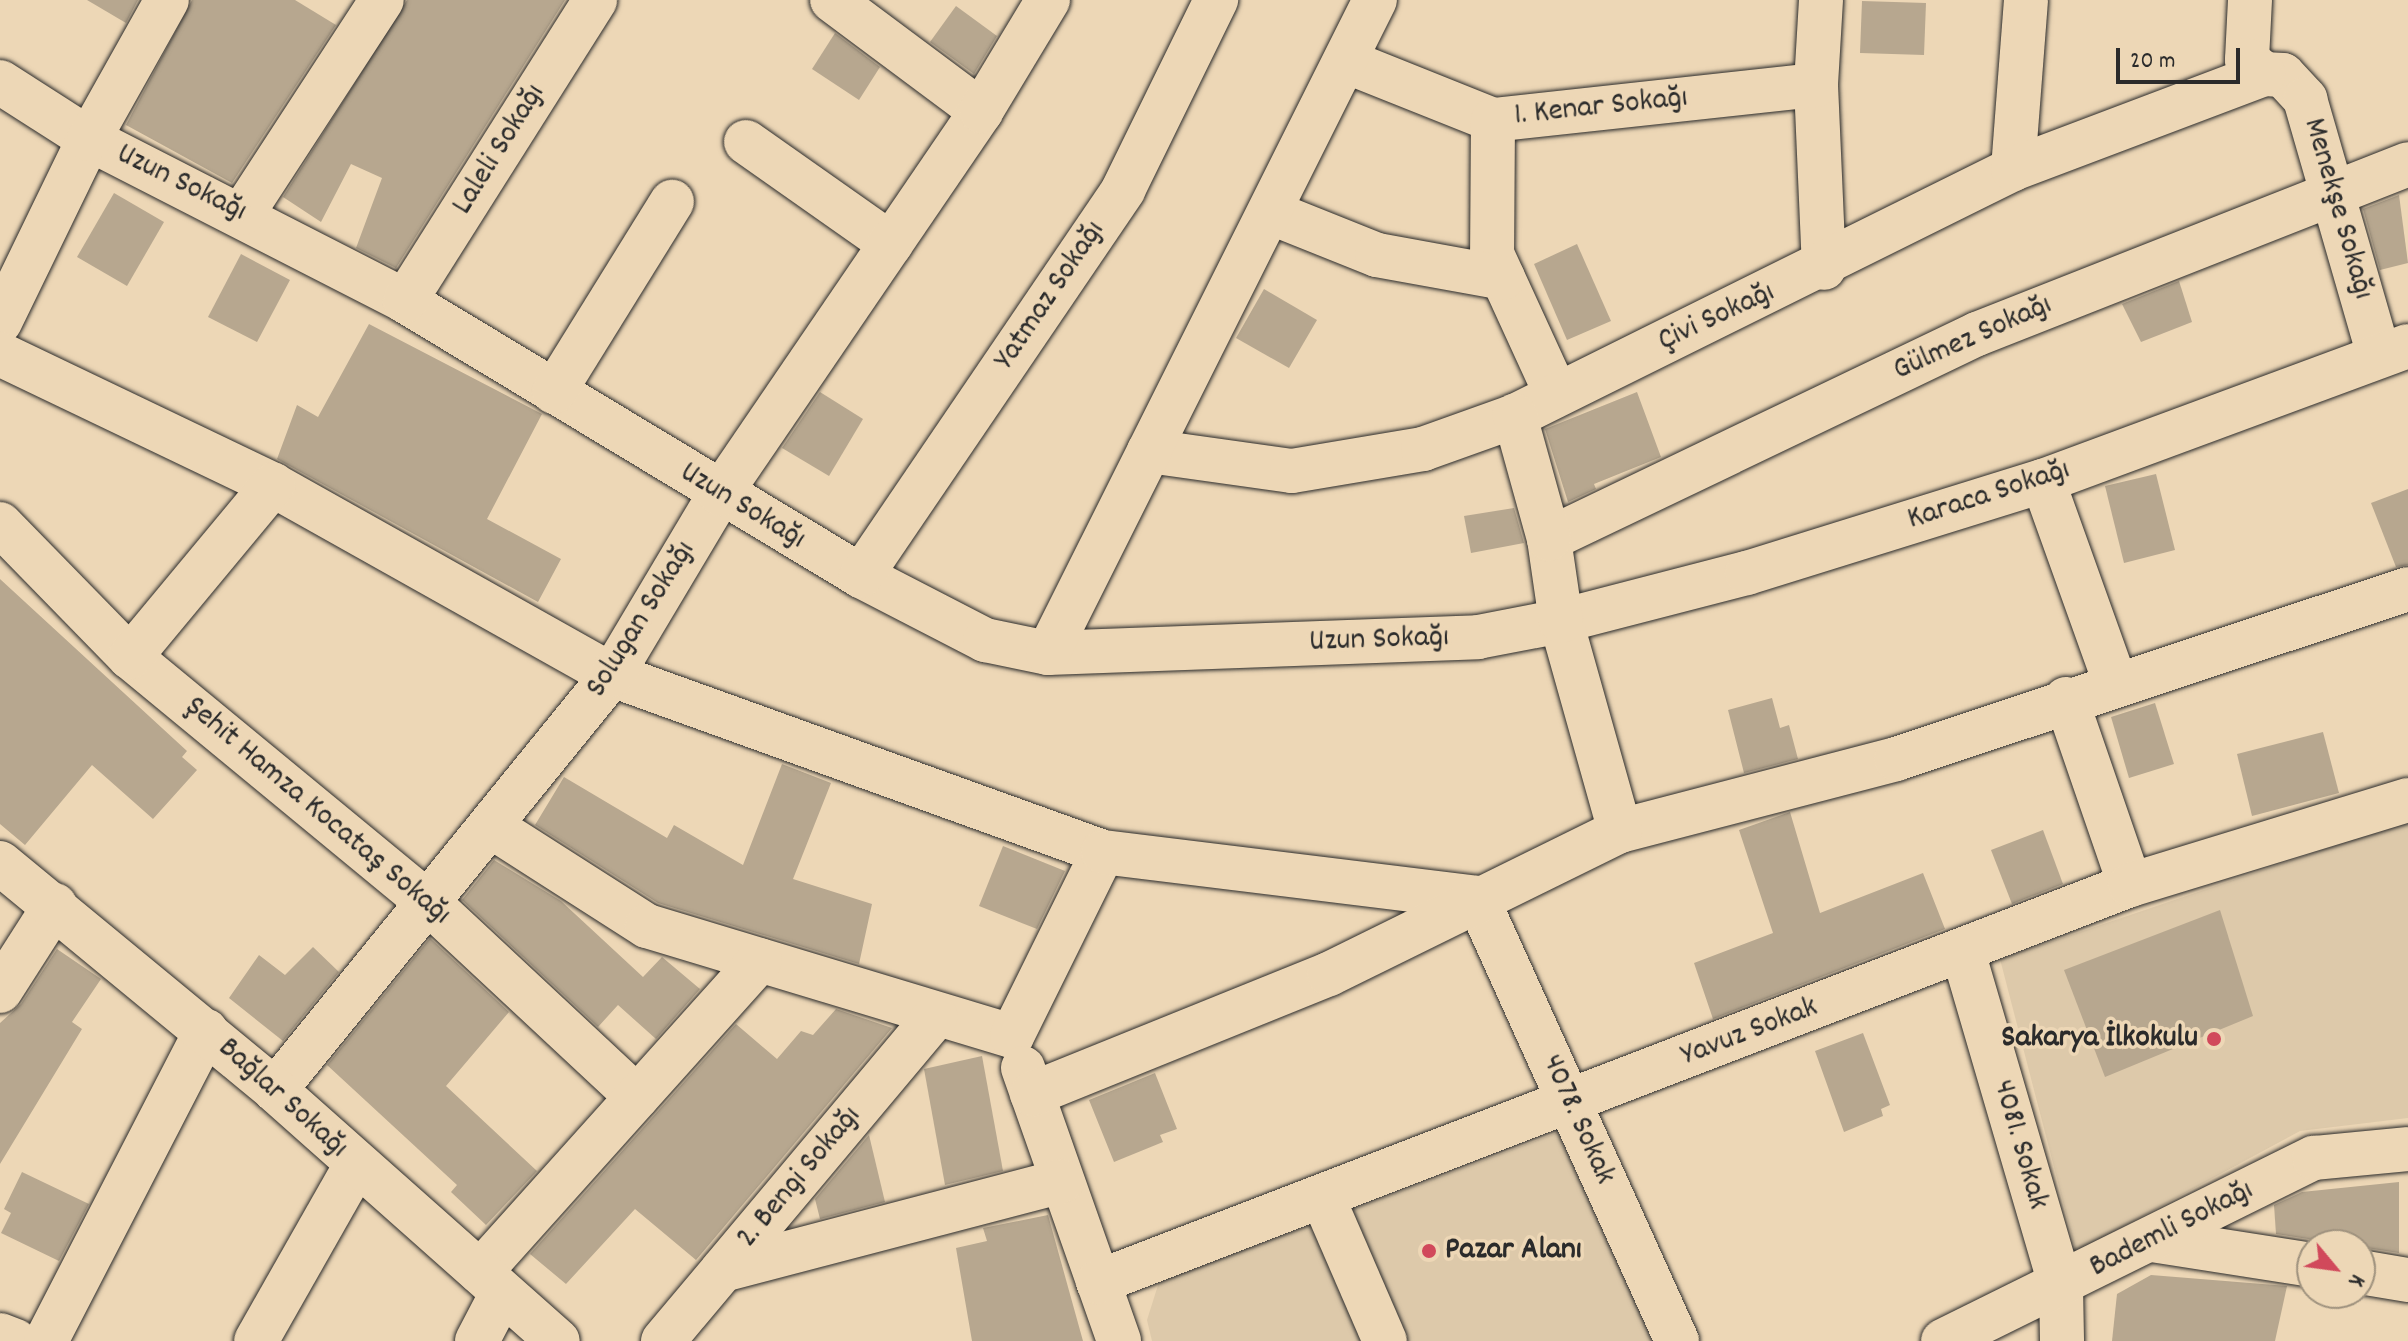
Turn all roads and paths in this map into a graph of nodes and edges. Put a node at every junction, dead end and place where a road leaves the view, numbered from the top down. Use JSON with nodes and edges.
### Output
{"nodes":[{"id":1,"x":167,"y":0,"type":"edge"},
{"id":2,"x":382,"y":0,"type":"edge"},
{"id":3,"x":595,"y":0,"type":"edge"},
{"id":4,"x":832,"y":0,"type":"edge"},
{"id":5,"x":1048,"y":0,"type":"edge"},
{"id":6,"x":1216,"y":0,"type":"edge"},
{"id":7,"x":1375,"y":0,"type":"edge"},
{"id":8,"x":1821,"y":0,"type":"edge"},
{"id":9,"x":2026,"y":0,"type":"edge"},
{"id":10,"x":2250,"y":0,"type":"edge"},
{"id":11,"x":1348,"y":62,"type":"junction"},
{"id":12,"x":2264,"y":74,"type":"junction"},
{"id":13,"x":0,"y":82,"type":"edge"},
{"id":14,"x":1816,"y":85,"type":"junction"},
{"id":15,"x":981,"y":111,"type":"junction"},
{"id":16,"x":1493,"y":120,"type":"junction"},
{"id":17,"x":89,"y":139,"type":"junction"},
{"id":18,"x":746,"y":142,"type":"dead end"},
{"id":19,"x":2408,"y":164,"type":"edge"},
{"id":20,"x":2013,"y":169,"type":"junction"},
{"id":21,"x":2330,"y":190,"type":"junction"},
{"id":22,"x":672,"y":202,"type":"dead end"},
{"id":23,"x":243,"y":213,"type":"junction"},
{"id":24,"x":1272,"y":213,"type":"junction"},
{"id":25,"x":891,"y":244,"type":"junction"},
{"id":26,"x":1824,"y":268,"type":"junction"},
{"id":27,"x":1503,"y":278,"type":"junction"},
{"id":28,"x":405,"y":301,"type":"junction"},
{"id":29,"x":0,"y":322,"type":"edge"},
{"id":30,"x":2393,"y":350,"type":"edge"},
{"id":31,"x":0,"y":354,"type":"edge"},
{"id":32,"x":554,"y":392,"type":"junction"},
{"id":33,"x":1556,"y":394,"type":"junction"},
{"id":34,"x":1515,"y":416,"type":"junction"},
{"id":35,"x":1149,"y":451,"type":"junction"},
{"id":36,"x":2043,"y":481,"type":"junction"},
{"id":37,"x":273,"y":485,"type":"junction"},
{"id":38,"x":720,"y":494,"type":"junction"},
{"id":39,"x":1549,"y":539,"type":"junction"},
{"id":40,"x":6,"y":544,"type":"edge"},
{"id":41,"x":861,"y":576,"type":"junction"},
{"id":42,"x":2408,"y":589,"type":"edge"},
{"id":43,"x":1561,"y":621,"type":"junction"},
{"id":44,"x":1048,"y":653,"type":"junction"},
{"id":45,"x":130,"y":657,"type":"junction"},
{"id":46,"x":612,"y":675,"type":"junction"},
{"id":47,"x":2115,"y":682,"type":"junction"},
{"id":48,"x":2066,"y":699,"type":"junction"},
{"id":49,"x":2408,"y":800,"type":"edge"},
{"id":50,"x":492,"y":827,"type":"junction"},
{"id":51,"x":1620,"y":831,"type":"junction"},
{"id":52,"x":1103,"y":852,"type":"junction"},
{"id":53,"x":0,"y":863,"type":"edge"},
{"id":54,"x":2130,"y":885,"type":"junction"},
{"id":55,"x":1477,"y":898,"type":"junction"},
{"id":56,"x":430,"y":904,"type":"junction"},
{"id":57,"x":55,"y":905,"type":"junction"},
{"id":58,"x":1963,"y":952,"type":"junction"},
{"id":59,"x":760,"y":960,"type":"junction"},
{"id":60,"x":0,"y":991,"type":"edge"},
{"id":61,"x":936,"y":1016,"type":"junction"},
{"id":62,"x":206,"y":1031,"type":"junction"},
{"id":63,"x":1012,"y":1036,"type":"junction"},
{"id":64,"x":275,"y":1090,"type":"junction"},
{"id":65,"x":1032,"y":1094,"type":"junction"},
{"id":66,"x":637,"y":1097,"type":"junction"},
{"id":67,"x":1569,"y":1102,"type":"junction"},
{"id":68,"x":2408,"y":1149,"type":"edge"},
{"id":69,"x":356,"y":1165,"type":"junction"},
{"id":70,"x":1062,"y":1181,"type":"junction"},
{"id":71,"x":1323,"y":1198,"type":"junction"},
{"id":72,"x":2152,"y":1240,"type":"junction"},
{"id":73,"x":2296,"y":1262,"type":"edge"},
{"id":74,"x":723,"y":1270,"type":"junction"},
{"id":75,"x":2376,"y":1275,"type":"edge"},
{"id":76,"x":2408,"y":1280,"type":"edge"},
{"id":77,"x":1098,"y":1282,"type":"junction"},
{"id":78,"x":491,"y":1283,"type":"junction"},
{"id":79,"x":2061,"y":1287,"type":"junction"},
{"id":80,"x":0,"y":1335,"type":"edge"},
{"id":81,"x":16,"y":1341,"type":"edge"},
{"id":82,"x":46,"y":1341,"type":"edge"},
{"id":83,"x":256,"y":1341,"type":"edge"},
{"id":84,"x":477,"y":1341,"type":"edge"},
{"id":85,"x":558,"y":1341,"type":"edge"},
{"id":86,"x":663,"y":1341,"type":"edge"},
{"id":87,"x":1119,"y":1341,"type":"edge"},
{"id":88,"x":1385,"y":1341,"type":"edge"},
{"id":89,"x":1677,"y":1341,"type":"edge"},
{"id":90,"x":1943,"y":1341,"type":"edge"},
{"id":91,"x":2062,"y":1341,"type":"edge"}],
"edges":[{"from":1,"to":17,"type":"street"},
{"from":2,"to":23,"type":"street"},
{"from":3,"to":28,"type":"street","name":"Laleli Sokağı"},
{"from":4,"to":15,"type":"street"},
{"from":5,"to":15,"type":"street","name":"Solugan Sokağı"},
{"from":6,"to":41,"type":"street","name":"Yatmaz Sokağı"},
{"from":7,"to":11,"type":"street"},
{"from":8,"to":14,"type":"street"},
{"from":9,"to":20,"type":"street"},
{"from":10,"to":12,"type":"street"},
{"from":11,"to":16,"type":"street","name":"1. Kenar Sokağı"},
{"from":11,"to":24,"type":"street"},
{"from":12,"to":20,"type":"street","name":"Çivi Sokağı"},
{"from":12,"to":21,"type":"street","name":"Menekşe Sokağı"},
{"from":13,"to":17,"type":"street","name":"Uzun Sokağı"},
{"from":14,"to":16,"type":"street","name":"1. Kenar Sokağı"},
{"from":14,"to":26,"type":"street"},
{"from":15,"to":25,"type":"street","name":"Solugan Sokağı"},
{"from":16,"to":27,"type":"street"},
{"from":17,"to":23,"type":"street","name":"Uzun Sokağı"},
{"from":17,"to":29,"type":"street"},
{"from":18,"to":25,"type":"street"},
{"from":19,"to":21,"type":"street","name":"Gülmez Sokağı"},
{"from":20,"to":26,"type":"street","name":"Çivi Sokağı"},
{"from":21,"to":30,"type":"street","name":"Menekşe Sokağı"},
{"from":21,"to":39,"type":"street","name":"Gülmez Sokağı"},
{"from":22,"to":32,"type":"street"},
{"from":23,"to":28,"type":"street","name":"Uzun Sokağı"},
{"from":24,"to":27,"type":"street"},
{"from":24,"to":35,"type":"street"},
{"from":25,"to":38,"type":"street","name":"Solugan Sokağı"},
{"from":26,"to":33,"type":"street","name":"Çivi Sokağı"},
{"from":27,"to":33,"type":"street"},
{"from":28,"to":32,"type":"street","name":"Uzun Sokağı"},
{"from":30,"to":36,"type":"street","name":"Karaca Sokağı"},
{"from":31,"to":37,"type":"street"},
{"from":32,"to":38,"type":"street","name":"Uzun Sokağı"},
{"from":33,"to":34,"type":"street","name":"Çivi Sokağı"},
{"from":34,"to":35,"type":"street","name":"Çivi Sokağı"},
{"from":34,"to":39,"type":"street"},
{"from":35,"to":44,"type":"street"},
{"from":36,"to":43,"type":"street","name":"Karaca Sokağı"},
{"from":36,"to":47,"type":"street"},
{"from":37,"to":45,"type":"street"},
{"from":37,"to":46,"type":"street"},
{"from":38,"to":41,"type":"street","name":"Uzun Sokağı"},
{"from":38,"to":46,"type":"street","name":"Solugan Sokağı"},
{"from":39,"to":43,"type":"street"},
{"from":40,"to":45,"type":"street","name":"Şehit Hamza Kocataş Sokağı"},
{"from":41,"to":44,"type":"street","name":"Uzun Sokağı"},
{"from":42,"to":47,"type":"street"},
{"from":43,"to":44,"type":"street","name":"Uzun Sokağı"},
{"from":43,"to":51,"type":"street"},
{"from":45,"to":56,"type":"street","name":"Şehit Hamza Kocataş Sokağı"},
{"from":46,"to":50,"type":"street","name":"Solugan Sokağı"},
{"from":46,"to":52,"type":"street"},
{"from":47,"to":48,"type":"street"},
{"from":48,"to":51,"type":"street"},
{"from":48,"to":54,"type":"street"},
{"from":49,"to":54,"type":"street","name":"Yavuz Sokak"},
{"from":50,"to":56,"type":"street","name":"Solugan Sokağı"},
{"from":50,"to":59,"type":"street"},
{"from":51,"to":55,"type":"street"},
{"from":52,"to":55,"type":"street"},
{"from":52,"to":63,"type":"street"},
{"from":53,"to":57,"type":"street","name":"Bağlar Sokağı"},
{"from":54,"to":58,"type":"street","name":"Yavuz Sokak"},
{"from":55,"to":65,"type":"street"},
{"from":55,"to":67,"type":"street","name":"4078. Sokak"},
{"from":56,"to":64,"type":"street","name":"Solugan Sokağı"},
{"from":56,"to":66,"type":"street","name":"Şehit Hamza Kocataş Sokağı"},
{"from":57,"to":60,"type":"street"},
{"from":57,"to":62,"type":"street","name":"Bağlar Sokağı"},
{"from":58,"to":67,"type":"street","name":"Yavuz Sokak"},
{"from":58,"to":79,"type":"street","name":"4081. Sokak"},
{"from":59,"to":61,"type":"street"},
{"from":59,"to":66,"type":"street"},
{"from":61,"to":63,"type":"street"},
{"from":61,"to":74,"type":"street","name":"2. Bengi Sokağı"},
{"from":62,"to":64,"type":"street","name":"Bağlar Sokağı"},
{"from":62,"to":82,"type":"street"},
{"from":63,"to":65,"type":"street"},
{"from":64,"to":69,"type":"street","name":"Bağlar Sokağı"},
{"from":65,"to":70,"type":"street"},
{"from":66,"to":78,"type":"street"},
{"from":67,"to":71,"type":"street","name":"Yavuz Sokak"},
{"from":67,"to":89,"type":"street","name":"4078. Sokak"},
{"from":68,"to":72,"type":"street","name":"Bademli Sokağı"},
{"from":69,"to":78,"type":"street","name":"Bağlar Sokağı"},
{"from":69,"to":83,"type":"street"},
{"from":70,"to":74,"type":"street"},
{"from":70,"to":77,"type":"street"},
{"from":71,"to":77,"type":"street","name":"Yavuz Sokak"},
{"from":71,"to":88,"type":"street"},
{"from":72,"to":73,"type":"street"},
{"from":72,"to":79,"type":"street","name":"Bademli Sokağı"},
{"from":74,"to":86,"type":"street","name":"2. Bengi Sokağı"},
{"from":75,"to":76,"type":"street"},
{"from":77,"to":87,"type":"street"},
{"from":78,"to":84,"type":"street"},
{"from":78,"to":85,"type":"street","name":"Bağlar Sokağı"},
{"from":79,"to":90,"type":"street","name":"Bademli Sokağı"},
{"from":79,"to":91,"type":"street","name":"4081. Sokak"},
{"from":80,"to":81,"type":"street"}]}
